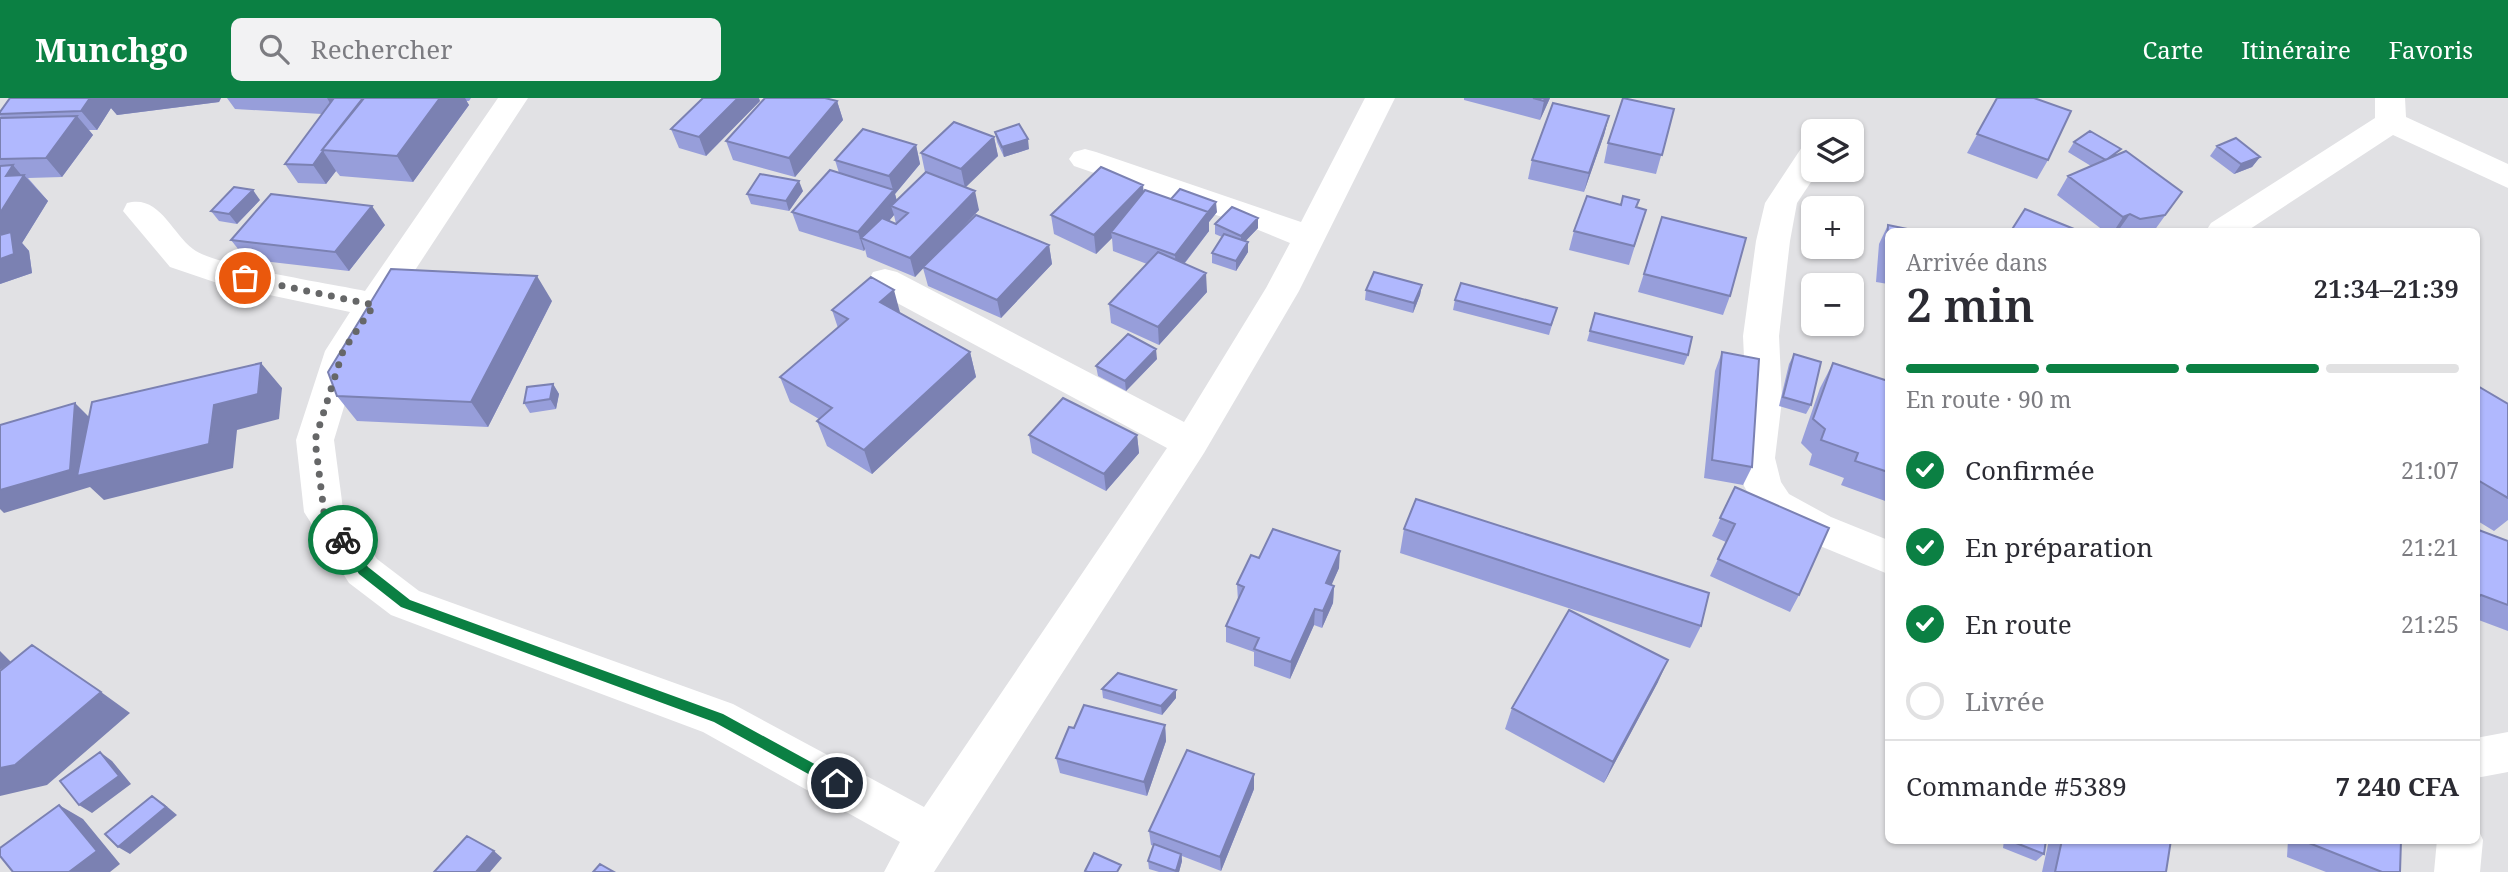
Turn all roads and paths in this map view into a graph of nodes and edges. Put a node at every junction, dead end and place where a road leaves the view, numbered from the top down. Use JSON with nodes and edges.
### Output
{"nodes":[{"id":1,"x":513,"y":98,"type":"edge"},
{"id":2,"x":1380,"y":98,"type":"edge"},
{"id":3,"x":2391,"y":110,"type":"edge"},
{"id":4,"x":1085,"y":159,"type":"dead end"},
{"id":5,"x":1801,"y":174,"type":"edge"},
{"id":6,"x":2508,"y":177,"type":"edge"},
{"id":7,"x":139,"y":211,"type":"dead end"},
{"id":8,"x":2227,"y":228,"type":"edge"},
{"id":9,"x":1309,"y":237,"type":"junction"},
{"id":10,"x":885,"y":281,"type":"edge"},
{"id":11,"x":374,"y":305,"type":"junction"},
{"id":12,"x":1191,"y":443,"type":"junction"},
{"id":13,"x":1885,"y":556,"type":"edge"},
{"id":14,"x":2508,"y":752,"type":"edge"},
{"id":15,"x":2480,"y":757,"type":"edge"},
{"id":16,"x":932,"y":835,"type":"junction"},
{"id":17,"x":2460,"y":844,"type":"edge"},
{"id":18,"x":907,"y":872,"type":"edge"},
{"id":19,"x":2457,"y":872,"type":"edge"}],
"edges":[{"from":1,"to":11,"type":"street"},
{"from":2,"to":9,"type":"street"},
{"from":3,"to":6,"type":"street"},
{"from":3,"to":8,"type":"street"},
{"from":4,"to":9,"type":"street"},
{"from":5,"to":13,"type":"street"},
{"from":7,"to":11,"type":"street"},
{"from":9,"to":12,"type":"street"},
{"from":10,"to":12,"type":"street"},
{"from":11,"to":16,"type":"street"},
{"from":12,"to":16,"type":"street"},
{"from":14,"to":15,"type":"street"},
{"from":16,"to":18,"type":"street"},
{"from":17,"to":19,"type":"street"}]}
